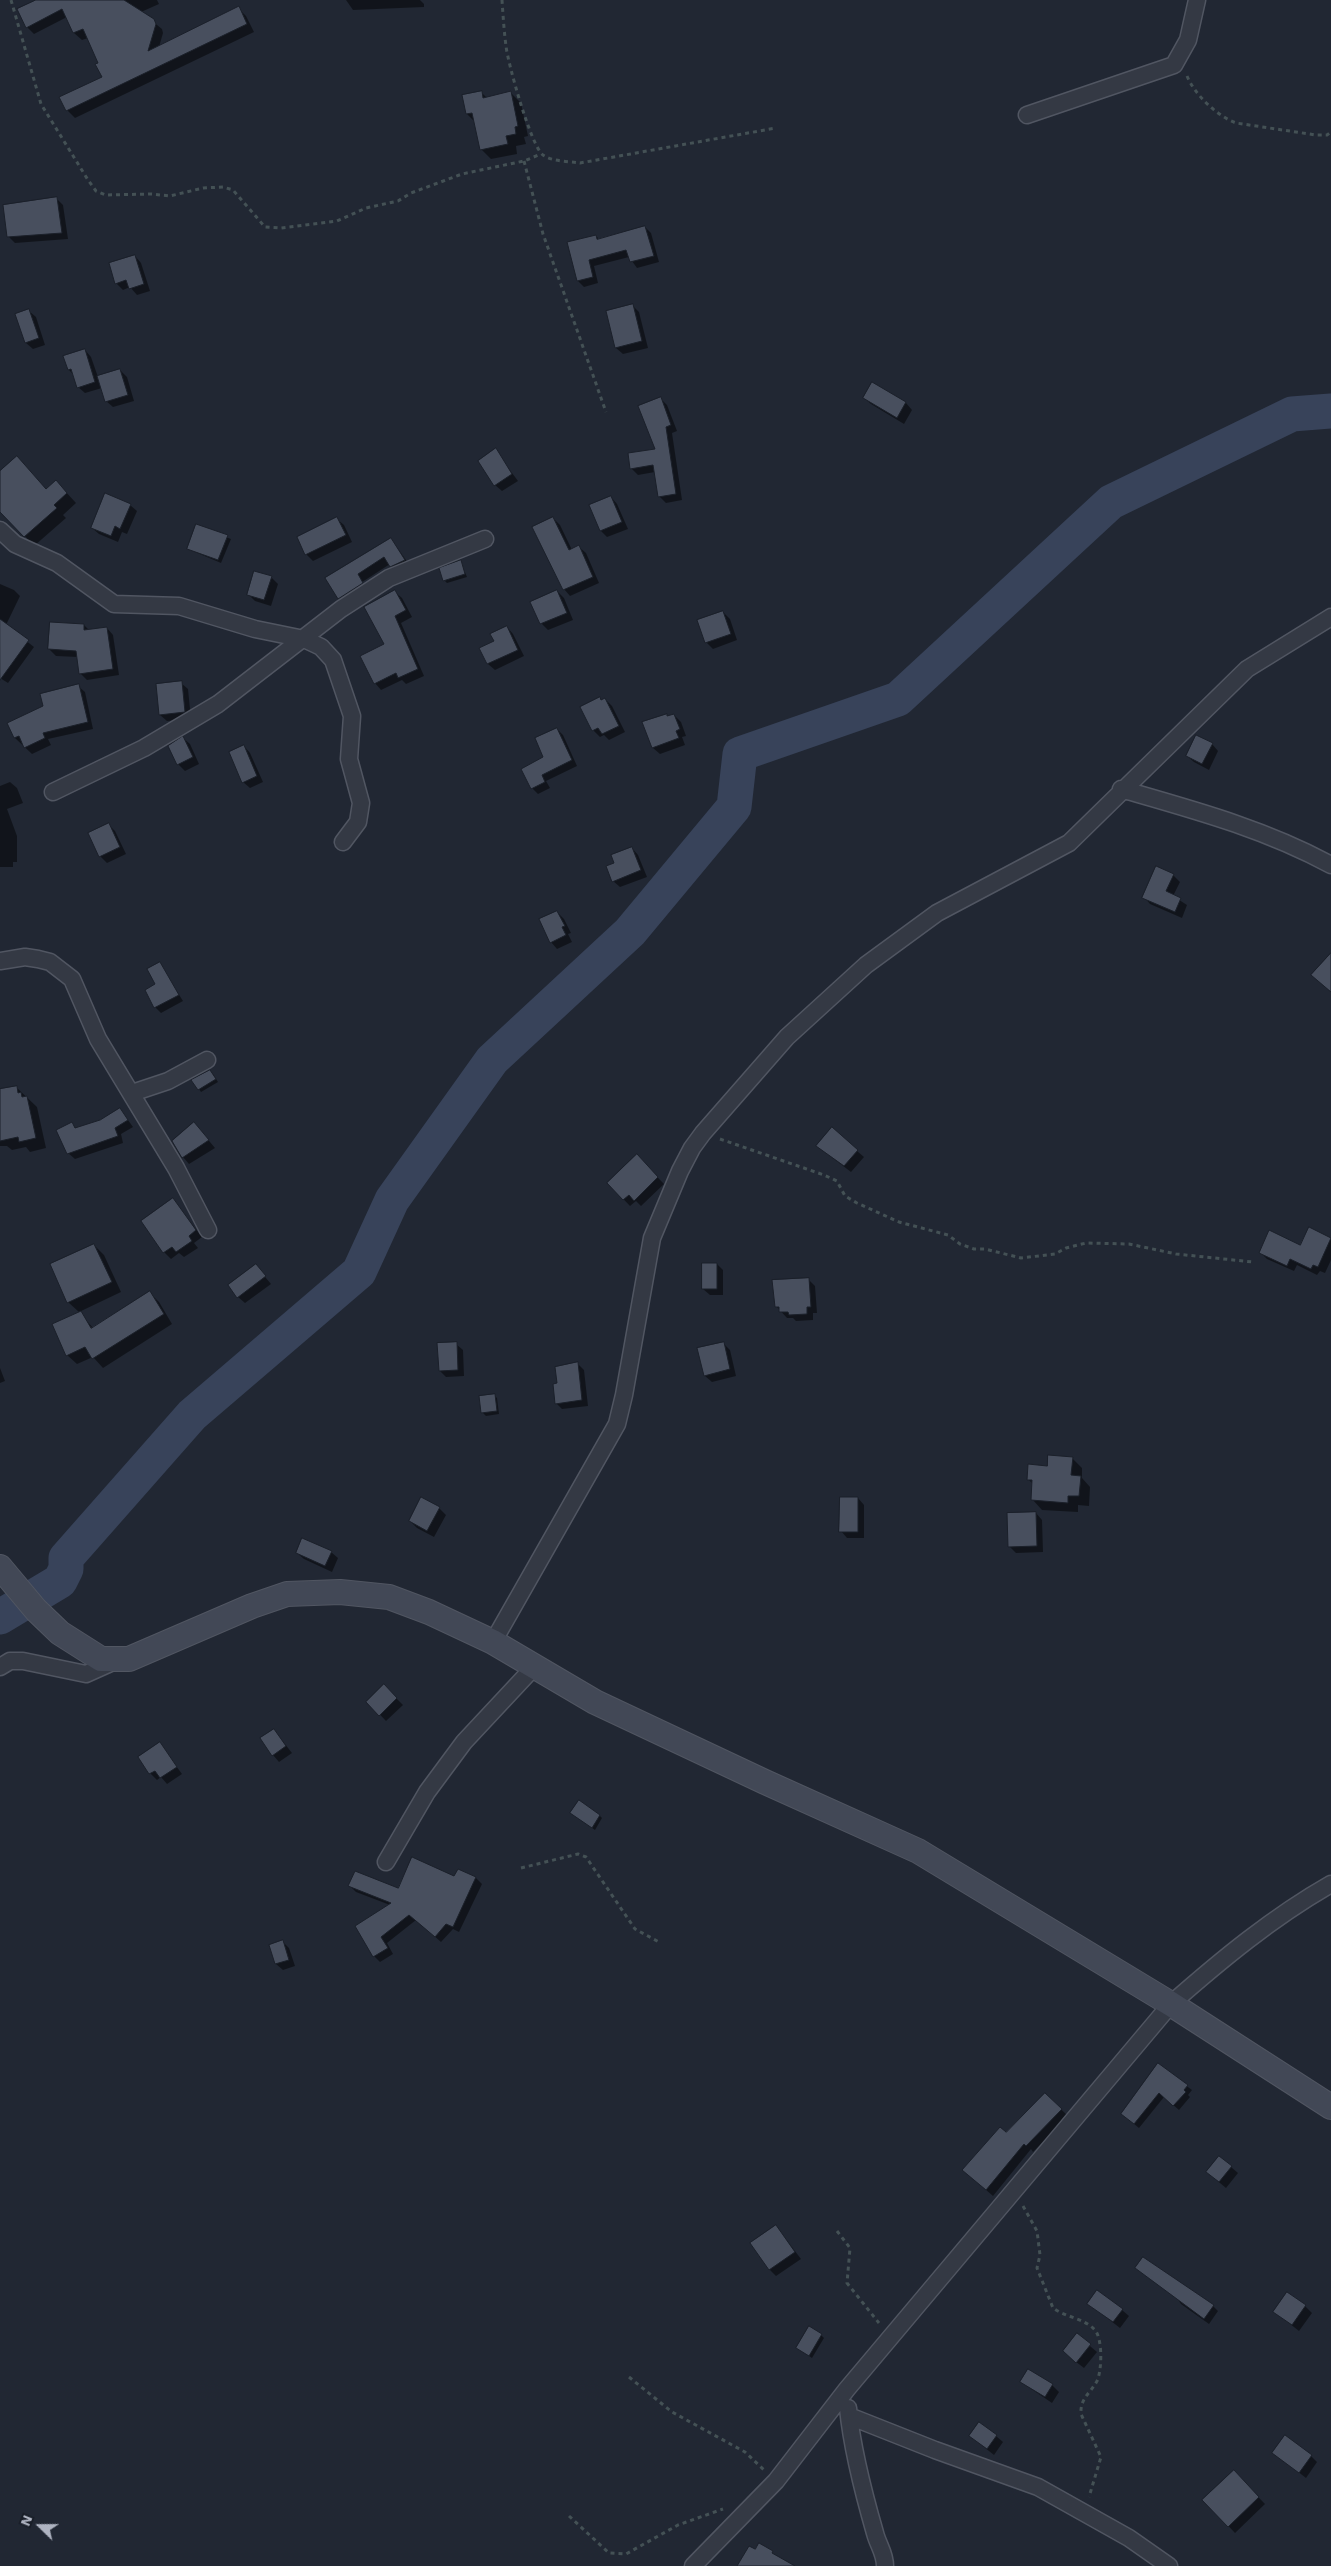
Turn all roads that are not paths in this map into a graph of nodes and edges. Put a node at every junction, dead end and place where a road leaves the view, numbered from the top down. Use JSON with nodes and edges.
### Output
{"nodes":[{"id":1,"x":1197,"y":0,"type":"edge"},
{"id":2,"x":1027,"y":114,"type":"dead end"},
{"id":3,"x":0,"y":530,"type":"edge"},
{"id":4,"x":485,"y":539,"type":"dead end"},
{"id":5,"x":1331,"y":617,"type":"edge"},
{"id":6,"x":304,"y":639,"type":"junction"},
{"id":7,"x":1122,"y":789,"type":"junction"},
{"id":8,"x":53,"y":792,"type":"dead end"},
{"id":9,"x":343,"y":842,"type":"dead end"},
{"id":10,"x":1331,"y":865,"type":"edge"},
{"id":11,"x":0,"y":961,"type":"edge"},
{"id":12,"x":206,"y":1060,"type":"dead end"},
{"id":13,"x":132,"y":1092,"type":"junction"},
{"id":14,"x":208,"y":1230,"type":"dead end"},
{"id":15,"x":3,"y":1571,"type":"edge"},
{"id":16,"x":493,"y":1642,"type":"junction"},
{"id":17,"x":117,"y":1660,"type":"junction"},
{"id":18,"x":535,"y":1666,"type":"junction"},
{"id":19,"x":0,"y":1667,"type":"edge"},
{"id":20,"x":386,"y":1862,"type":"dead end"},
{"id":21,"x":1331,"y":1884,"type":"edge"},
{"id":22,"x":1170,"y":2004,"type":"junction"},
{"id":23,"x":1331,"y":2107,"type":"edge"},
{"id":24,"x":847,"y":2389,"type":"junction"},
{"id":25,"x":849,"y":2416,"type":"junction"},
{"id":26,"x":693,"y":2566,"type":"edge"},
{"id":27,"x":885,"y":2566,"type":"edge"},
{"id":28,"x":1169,"y":2566,"type":"edge"}],
"edges":[{"from":1,"to":2,"type":"street"},
{"from":3,"to":6,"type":"street"},
{"from":4,"to":6,"type":"street"},
{"from":5,"to":7,"type":"street"},
{"from":6,"to":8,"type":"street"},
{"from":6,"to":9,"type":"street"},
{"from":7,"to":10,"type":"street"},
{"from":7,"to":16,"type":"street"},
{"from":11,"to":13,"type":"street"},
{"from":12,"to":13,"type":"street"},
{"from":13,"to":14,"type":"street"},
{"from":15,"to":17,"type":"main road"},
{"from":16,"to":17,"type":"main road"},
{"from":16,"to":18,"type":"main road"},
{"from":17,"to":19,"type":"street"},
{"from":18,"to":20,"type":"street"},
{"from":18,"to":22,"type":"main road"},
{"from":21,"to":22,"type":"street"},
{"from":22,"to":23,"type":"main road"},
{"from":22,"to":24,"type":"street"},
{"from":24,"to":25,"type":"street"},
{"from":24,"to":26,"type":"street"},
{"from":25,"to":27,"type":"street"},
{"from":25,"to":28,"type":"street"}]}
